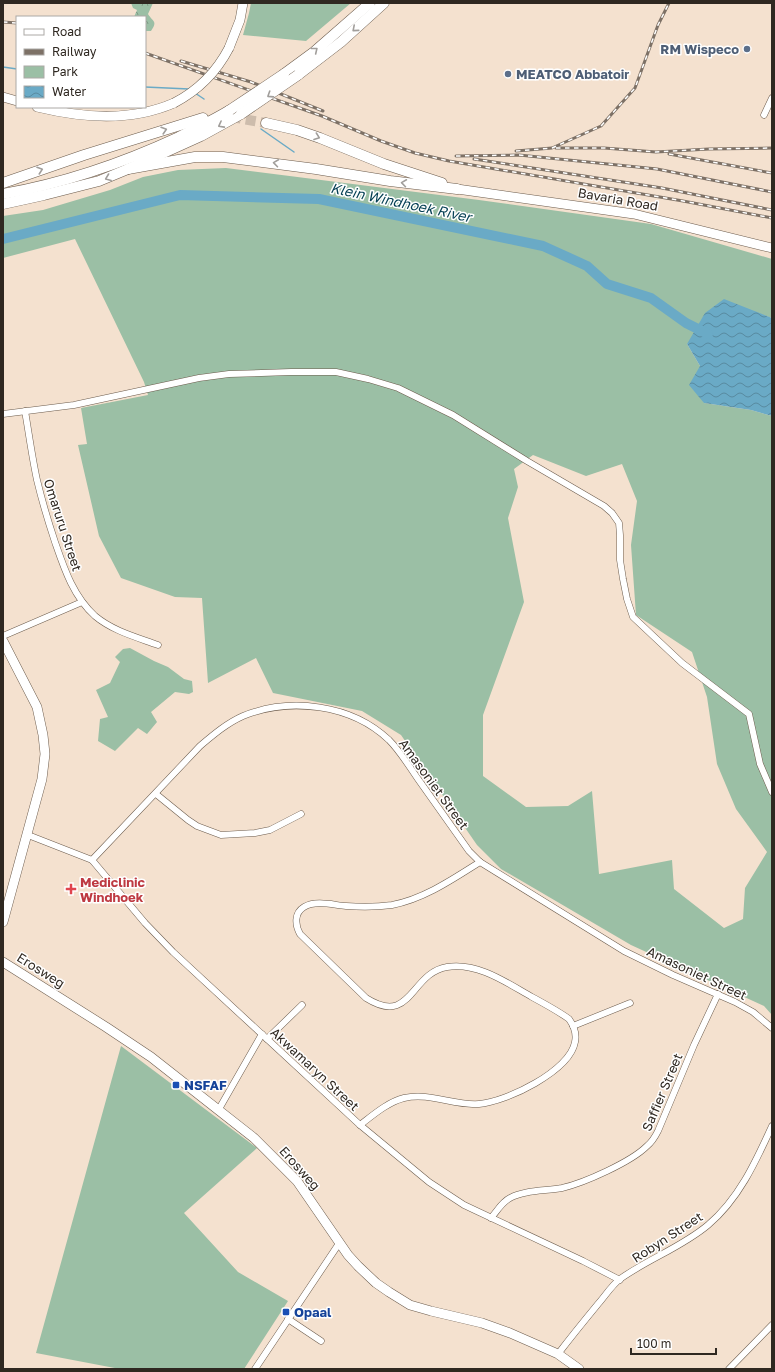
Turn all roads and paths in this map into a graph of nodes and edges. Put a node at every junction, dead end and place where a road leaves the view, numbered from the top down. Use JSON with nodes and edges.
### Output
{"nodes":[{"id":1,"x":243,"y":3,"type":"edge"},
{"id":2,"x":370,"y":3,"type":"edge"},
{"id":3,"x":384,"y":3,"type":"edge"},
{"id":4,"x":3,"y":98,"type":"edge"},
{"id":5,"x":772,"y":98,"type":"edge"},
{"id":6,"x":16,"y":101,"type":"edge"},
{"id":7,"x":42,"y":108,"type":"edge"},
{"id":8,"x":764,"y":115,"type":"dead end"},
{"id":9,"x":203,"y":118,"type":"dead end"},
{"id":10,"x":266,"y":123,"type":"tunnel mouth"},
{"id":11,"x":198,"y":133,"type":"junction"},
{"id":12,"x":128,"y":169,"type":"junction"},
{"id":13,"x":3,"y":183,"type":"edge"},
{"id":14,"x":457,"y":189,"type":"junction"},
{"id":15,"x":3,"y":194,"type":"edge"},
{"id":16,"x":3,"y":204,"type":"edge"},
{"id":17,"x":772,"y":248,"type":"edge"},
{"id":18,"x":25,"y":411,"type":"junction"},
{"id":19,"x":3,"y":414,"type":"edge"},
{"id":20,"x":82,"y":602,"type":"junction"},
{"id":21,"x":3,"y":636,"type":"edge"},
{"id":22,"x":3,"y":641,"type":"edge"},
{"id":23,"x":158,"y":645,"type":"dead end"},
{"id":24,"x":772,"y":792,"type":"edge"},
{"id":25,"x":156,"y":794,"type":"junction"},
{"id":26,"x":301,"y":814,"type":"dead end"},
{"id":27,"x":28,"y":835,"type":"junction"},
{"id":28,"x":92,"y":860,"type":"junction"},
{"id":29,"x":480,"y":862,"type":"junction"},
{"id":30,"x":3,"y":922,"type":"edge"},
{"id":31,"x":3,"y":962,"type":"edge"},
{"id":32,"x":718,"y":994,"type":"junction"},
{"id":33,"x":630,"y":1003,"type":"dead end"},
{"id":34,"x":302,"y":1005,"type":"dead end"},
{"id":35,"x":573,"y":1026,"type":"junction"},
{"id":36,"x":772,"y":1028,"type":"edge"},
{"id":37,"x":262,"y":1034,"type":"junction"},
{"id":38,"x":268,"y":1039,"type":"junction"},
{"id":39,"x":219,"y":1109,"type":"junction"},
{"id":40,"x":360,"y":1125,"type":"junction"},
{"id":41,"x":772,"y":1126,"type":"edge"},
{"id":42,"x":491,"y":1218,"type":"junction"},
{"id":43,"x":340,"y":1242,"type":"junction"},
{"id":44,"x":620,"y":1280,"type":"junction"},
{"id":45,"x":288,"y":1318,"type":"junction"},
{"id":46,"x":772,"y":1325,"type":"edge"},
{"id":47,"x":321,"y":1342,"type":"dead end"},
{"id":48,"x":558,"y":1354,"type":"junction"},
{"id":49,"x":255,"y":1369,"type":"edge"},
{"id":50,"x":579,"y":1369,"type":"edge"},
{"id":51,"x":729,"y":1369,"type":"edge"}],
"edges":[{"from":1,"to":7,"type":"street","bridge":true},
{"from":11,"to":2,"type":"main road","one_way":true,"bridge":true},
{"from":3,"to":11,"type":"main road","one_way":true,"bridge":true},
{"from":4,"to":6,"type":"street"},
{"from":5,"to":8,"type":"street"},
{"from":13,"to":9,"type":"main road","one_way":true},
{"from":10,"to":14,"type":"main road","one_way":true},
{"from":11,"to":12,"type":"main road"},
{"from":11,"to":15,"type":"main road"},
{"from":14,"to":12,"type":"main road","one_way":true},
{"from":12,"to":16,"type":"main road","one_way":true},
{"from":14,"to":17,"type":"street","name":"Bavaria Road"},
{"from":18,"to":19,"type":"street"},
{"from":18,"to":20,"type":"street","name":"Omaruru Street"},
{"from":18,"to":24,"type":"street"},
{"from":20,"to":21,"type":"street"},
{"from":20,"to":23,"type":"street","name":"Omaruru Street"},
{"from":22,"to":27,"type":"street"},
{"from":25,"to":26,"type":"street"},
{"from":25,"to":28,"type":"street","name":"Amasoniet Street"},
{"from":25,"to":29,"type":"street","name":"Amasoniet Street"},
{"from":27,"to":28,"type":"street","name":"Akwamaryn Street"},
{"from":27,"to":30,"type":"street"},
{"from":28,"to":37,"type":"street","name":"Akwamaryn Street"},
{"from":29,"to":32,"type":"street","name":"Amasoniet Street"},
{"from":29,"to":35,"type":"street"},
{"from":31,"to":39,"type":"street","name":"Erosweg"},
{"from":32,"to":36,"type":"street","name":"Amasoniet Street"},
{"from":32,"to":42,"type":"street","name":"Saffier Street"},
{"from":33,"to":35,"type":"street"},
{"from":34,"to":38,"type":"street"},
{"from":35,"to":40,"type":"street"},
{"from":37,"to":38,"type":"street","name":"Akwamaryn Street"},
{"from":37,"to":39,"type":"street"},
{"from":38,"to":40,"type":"street","name":"Akwamaryn Street"},
{"from":39,"to":43,"type":"street","name":"Erosweg"},
{"from":40,"to":42,"type":"street","name":"Akwamaryn Street"},
{"from":41,"to":44,"type":"street","name":"Robyn Street"},
{"from":42,"to":44,"type":"street","name":"Akwamaryn Street"},
{"from":43,"to":45,"type":"street"},
{"from":43,"to":48,"type":"street","name":"Erosweg"},
{"from":44,"to":48,"type":"street","name":"Robyn Street"},
{"from":45,"to":47,"type":"street"},
{"from":45,"to":49,"type":"street"},
{"from":46,"to":51,"type":"street"},
{"from":48,"to":50,"type":"street","name":"Erosweg"}]}
